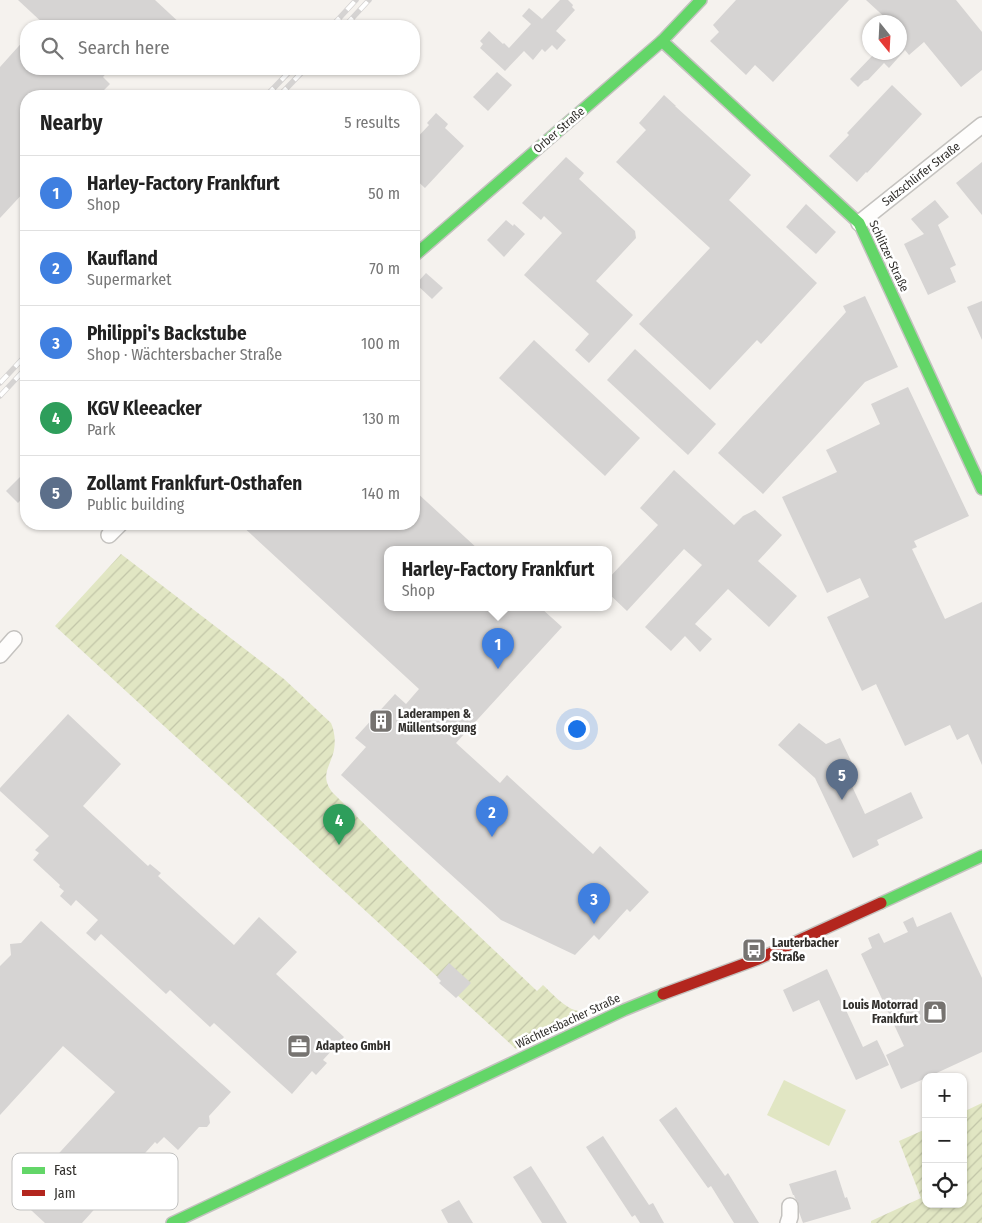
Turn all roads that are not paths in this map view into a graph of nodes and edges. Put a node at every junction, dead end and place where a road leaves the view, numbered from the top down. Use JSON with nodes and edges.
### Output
{"nodes":[{"id":1,"x":701,"y":0,"type":"edge"},
{"id":2,"x":662,"y":41,"type":"junction"},
{"id":3,"x":982,"y":126,"type":"edge"},
{"id":4,"x":860,"y":223,"type":"junction"},
{"id":5,"x":420,"y":251,"type":"edge"},
{"id":6,"x":976,"y":459,"type":"edge"},
{"id":7,"x":982,"y":489,"type":"edge"},
{"id":8,"x":114,"y":530,"type":"edge"},
{"id":9,"x":109,"y":535,"type":"dead end"},
{"id":10,"x":14,"y":639,"type":"dead end"},
{"id":11,"x":0,"y":655,"type":"edge"},
{"id":12,"x":982,"y":856,"type":"edge"},
{"id":13,"x":790,"y":1206,"type":"dead end"},
{"id":14,"x":172,"y":1223,"type":"edge"},
{"id":15,"x":788,"y":1223,"type":"edge"}],
"edges":[{"from":1,"to":2,"type":"street","name":"Orber Straße"},
{"from":2,"to":4,"type":"street","name":"Schlitzer Straße"},
{"from":2,"to":5,"type":"street","name":"Orber Straße"},
{"from":3,"to":4,"type":"street","name":"Salzschlirfer Straße"},
{"from":4,"to":6,"type":"street","name":"Schlitzer Straße"},
{"from":6,"to":7,"type":"street","name":"Schlitzer Straße"},
{"from":8,"to":9,"type":"street"},
{"from":10,"to":11,"type":"street"},
{"from":12,"to":14,"type":"street","name":"Wächtersbacher Straße"},
{"from":13,"to":15,"type":"street"}]}
